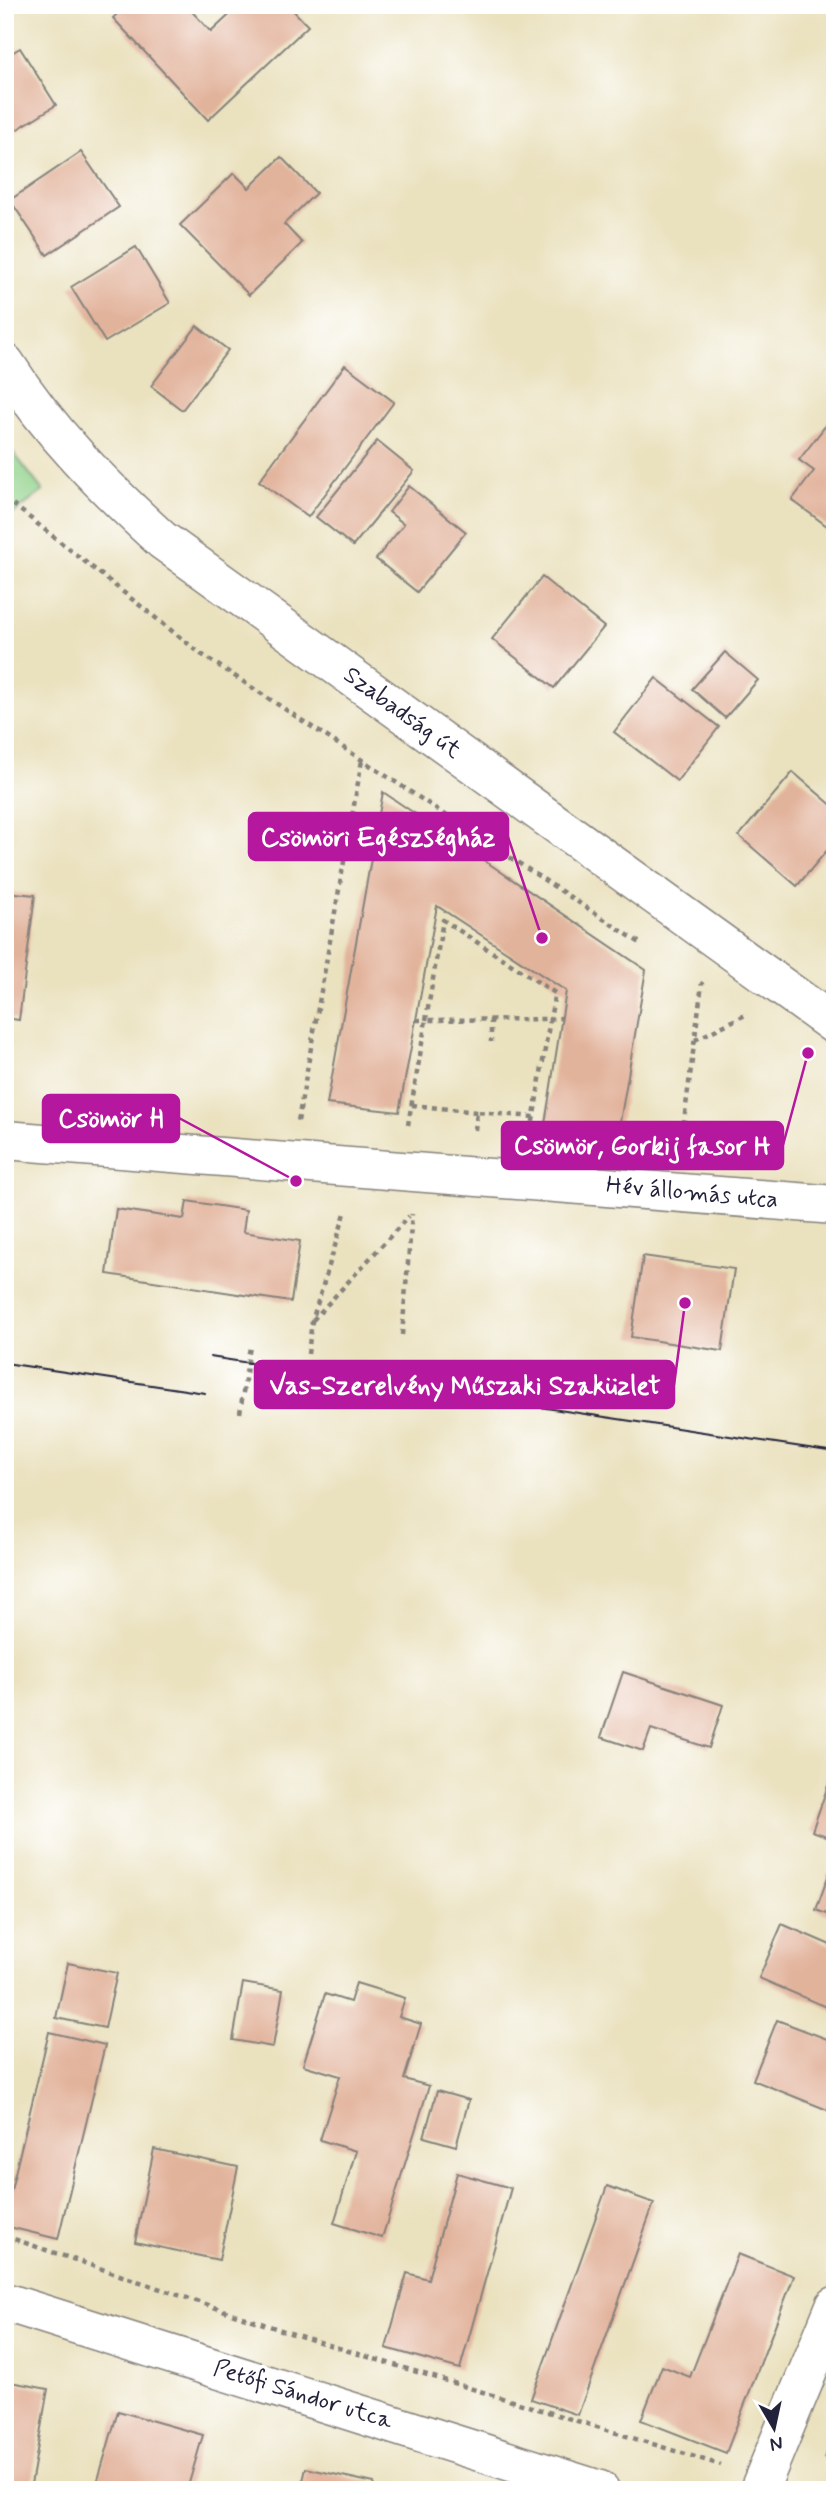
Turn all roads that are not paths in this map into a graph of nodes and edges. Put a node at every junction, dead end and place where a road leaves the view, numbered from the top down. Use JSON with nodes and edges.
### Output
{"nodes":[{"id":1,"x":5,"y":363,"type":"edge"},
{"id":2,"x":835,"y":1025,"type":"edge"},
{"id":3,"x":5,"y":1140,"type":"edge"},
{"id":4,"x":835,"y":1205,"type":"edge"},
{"id":5,"x":5,"y":2302,"type":"edge"},
{"id":6,"x":835,"y":2306,"type":"edge"},
{"id":7,"x":600,"y":2490,"type":"edge"},
{"id":8,"x":759,"y":2490,"type":"edge"}],
"edges":[{"from":1,"to":2,"type":"street","name":"Szabadság út"},
{"from":3,"to":4,"type":"street","name":"Hév állomás utca"},
{"from":5,"to":7,"type":"street","name":"Petőfi Sándor utca"},
{"from":6,"to":8,"type":"street"}]}
